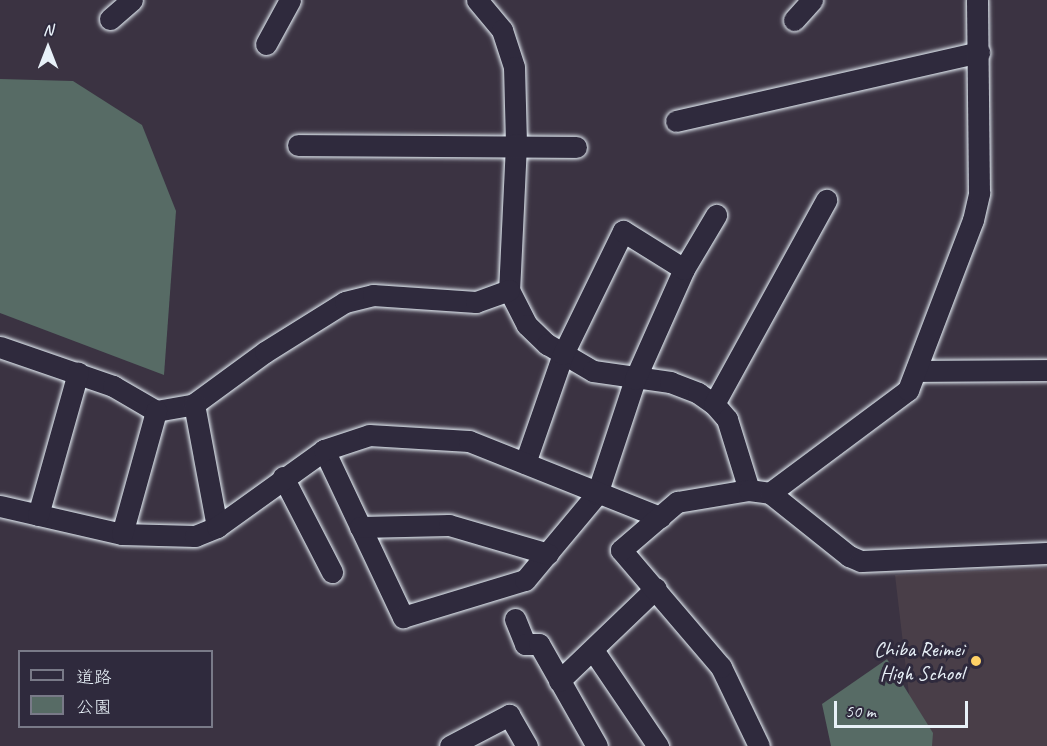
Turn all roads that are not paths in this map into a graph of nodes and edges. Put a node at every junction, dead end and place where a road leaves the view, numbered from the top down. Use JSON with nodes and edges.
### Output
{"nodes":[{"id":1,"x":132,"y":0,"type":"edge"},
{"id":2,"x":290,"y":0,"type":"edge"},
{"id":3,"x":477,"y":0,"type":"edge"},
{"id":4,"x":812,"y":0,"type":"edge"},
{"id":5,"x":977,"y":0,"type":"edge"},
{"id":6,"x":110,"y":19,"type":"dead end"},
{"id":7,"x":794,"y":20,"type":"dead end"},
{"id":8,"x":266,"y":44,"type":"dead end"},
{"id":9,"x":979,"y":52,"type":"junction"},
{"id":10,"x":676,"y":121,"type":"dead end"},
{"id":11,"x":516,"y":144,"type":"junction"},
{"id":12,"x":298,"y":145,"type":"dead end"},
{"id":13,"x":576,"y":147,"type":"dead end"},
{"id":14,"x":826,"y":200,"type":"dead end"},
{"id":15,"x":716,"y":215,"type":"dead end"},
{"id":16,"x":684,"y":269,"type":"junction"},
{"id":17,"x":509,"y":290,"type":"junction"},
{"id":18,"x":0,"y":347,"type":"edge"},
{"id":19,"x":563,"y":354,"type":"junction"},
{"id":20,"x":1047,"y":370,"type":"edge"},
{"id":21,"x":918,"y":371,"type":"junction"},
{"id":22,"x":78,"y":373,"type":"junction"},
{"id":23,"x":635,"y":379,"type":"junction"},
{"id":24,"x":194,"y":404,"type":"junction"},
{"id":25,"x":714,"y":404,"type":"junction"},
{"id":26,"x":156,"y":411,"type":"junction"},
{"id":27,"x":324,"y":450,"type":"junction"},
{"id":28,"x":525,"y":464,"type":"junction"},
{"id":29,"x":283,"y":477,"type":"junction"},
{"id":30,"x":760,"y":492,"type":"junction"},
{"id":31,"x":597,"y":494,"type":"junction"},
{"id":32,"x":0,"y":506,"type":"edge"},
{"id":33,"x":38,"y":515,"type":"junction"},
{"id":34,"x":660,"y":517,"type":"junction"},
{"id":35,"x":217,"y":527,"type":"junction"},
{"id":36,"x":360,"y":527,"type":"junction"},
{"id":37,"x":122,"y":534,"type":"junction"},
{"id":38,"x":1047,"y":553,"type":"edge"},
{"id":39,"x":548,"y":554,"type":"junction"},
{"id":40,"x":332,"y":572,"type":"dead end"},
{"id":41,"x":656,"y":588,"type":"junction"},
{"id":42,"x":515,"y":619,"type":"dead end"},
{"id":43,"x":593,"y":650,"type":"junction"},
{"id":44,"x":559,"y":681,"type":"junction"},
{"id":45,"x":450,"y":746,"type":"edge"},
{"id":46,"x":527,"y":746,"type":"edge"},
{"id":47,"x":597,"y":746,"type":"edge"},
{"id":48,"x":658,"y":746,"type":"edge"},
{"id":49,"x":759,"y":746,"type":"edge"}],
"edges":[{"from":1,"to":6,"type":"street"},
{"from":2,"to":8,"type":"street"},
{"from":3,"to":11,"type":"street"},
{"from":4,"to":7,"type":"street"},
{"from":5,"to":9,"type":"street"},
{"from":9,"to":10,"type":"street"},
{"from":9,"to":21,"type":"street"},
{"from":11,"to":12,"type":"street"},
{"from":11,"to":13,"type":"street"},
{"from":11,"to":17,"type":"street"},
{"from":14,"to":25,"type":"street"},
{"from":15,"to":16,"type":"street"},
{"from":16,"to":19,"type":"street"},
{"from":16,"to":23,"type":"street"},
{"from":17,"to":19,"type":"street"},
{"from":17,"to":24,"type":"street"},
{"from":18,"to":22,"type":"street"},
{"from":19,"to":23,"type":"street"},
{"from":19,"to":28,"type":"street"},
{"from":20,"to":21,"type":"street"},
{"from":21,"to":30,"type":"street"},
{"from":22,"to":26,"type":"street"},
{"from":22,"to":33,"type":"street"},
{"from":23,"to":25,"type":"street"},
{"from":23,"to":31,"type":"street"},
{"from":24,"to":26,"type":"street"},
{"from":24,"to":35,"type":"street"},
{"from":25,"to":30,"type":"street"},
{"from":26,"to":37,"type":"street"},
{"from":27,"to":28,"type":"street"},
{"from":27,"to":29,"type":"street"},
{"from":27,"to":36,"type":"street"},
{"from":28,"to":31,"type":"street"},
{"from":29,"to":35,"type":"street"},
{"from":29,"to":40,"type":"street"},
{"from":30,"to":34,"type":"street"},
{"from":30,"to":38,"type":"street"},
{"from":31,"to":34,"type":"street"},
{"from":31,"to":39,"type":"street"},
{"from":32,"to":33,"type":"street"},
{"from":33,"to":37,"type":"street"},
{"from":34,"to":41,"type":"street"},
{"from":35,"to":37,"type":"street"},
{"from":36,"to":39,"type":"street"},
{"from":36,"to":39,"type":"street"},
{"from":41,"to":43,"type":"street"},
{"from":41,"to":49,"type":"street"},
{"from":42,"to":44,"type":"street"},
{"from":43,"to":44,"type":"street"},
{"from":43,"to":48,"type":"street"},
{"from":44,"to":47,"type":"street"},
{"from":45,"to":46,"type":"street"}]}
